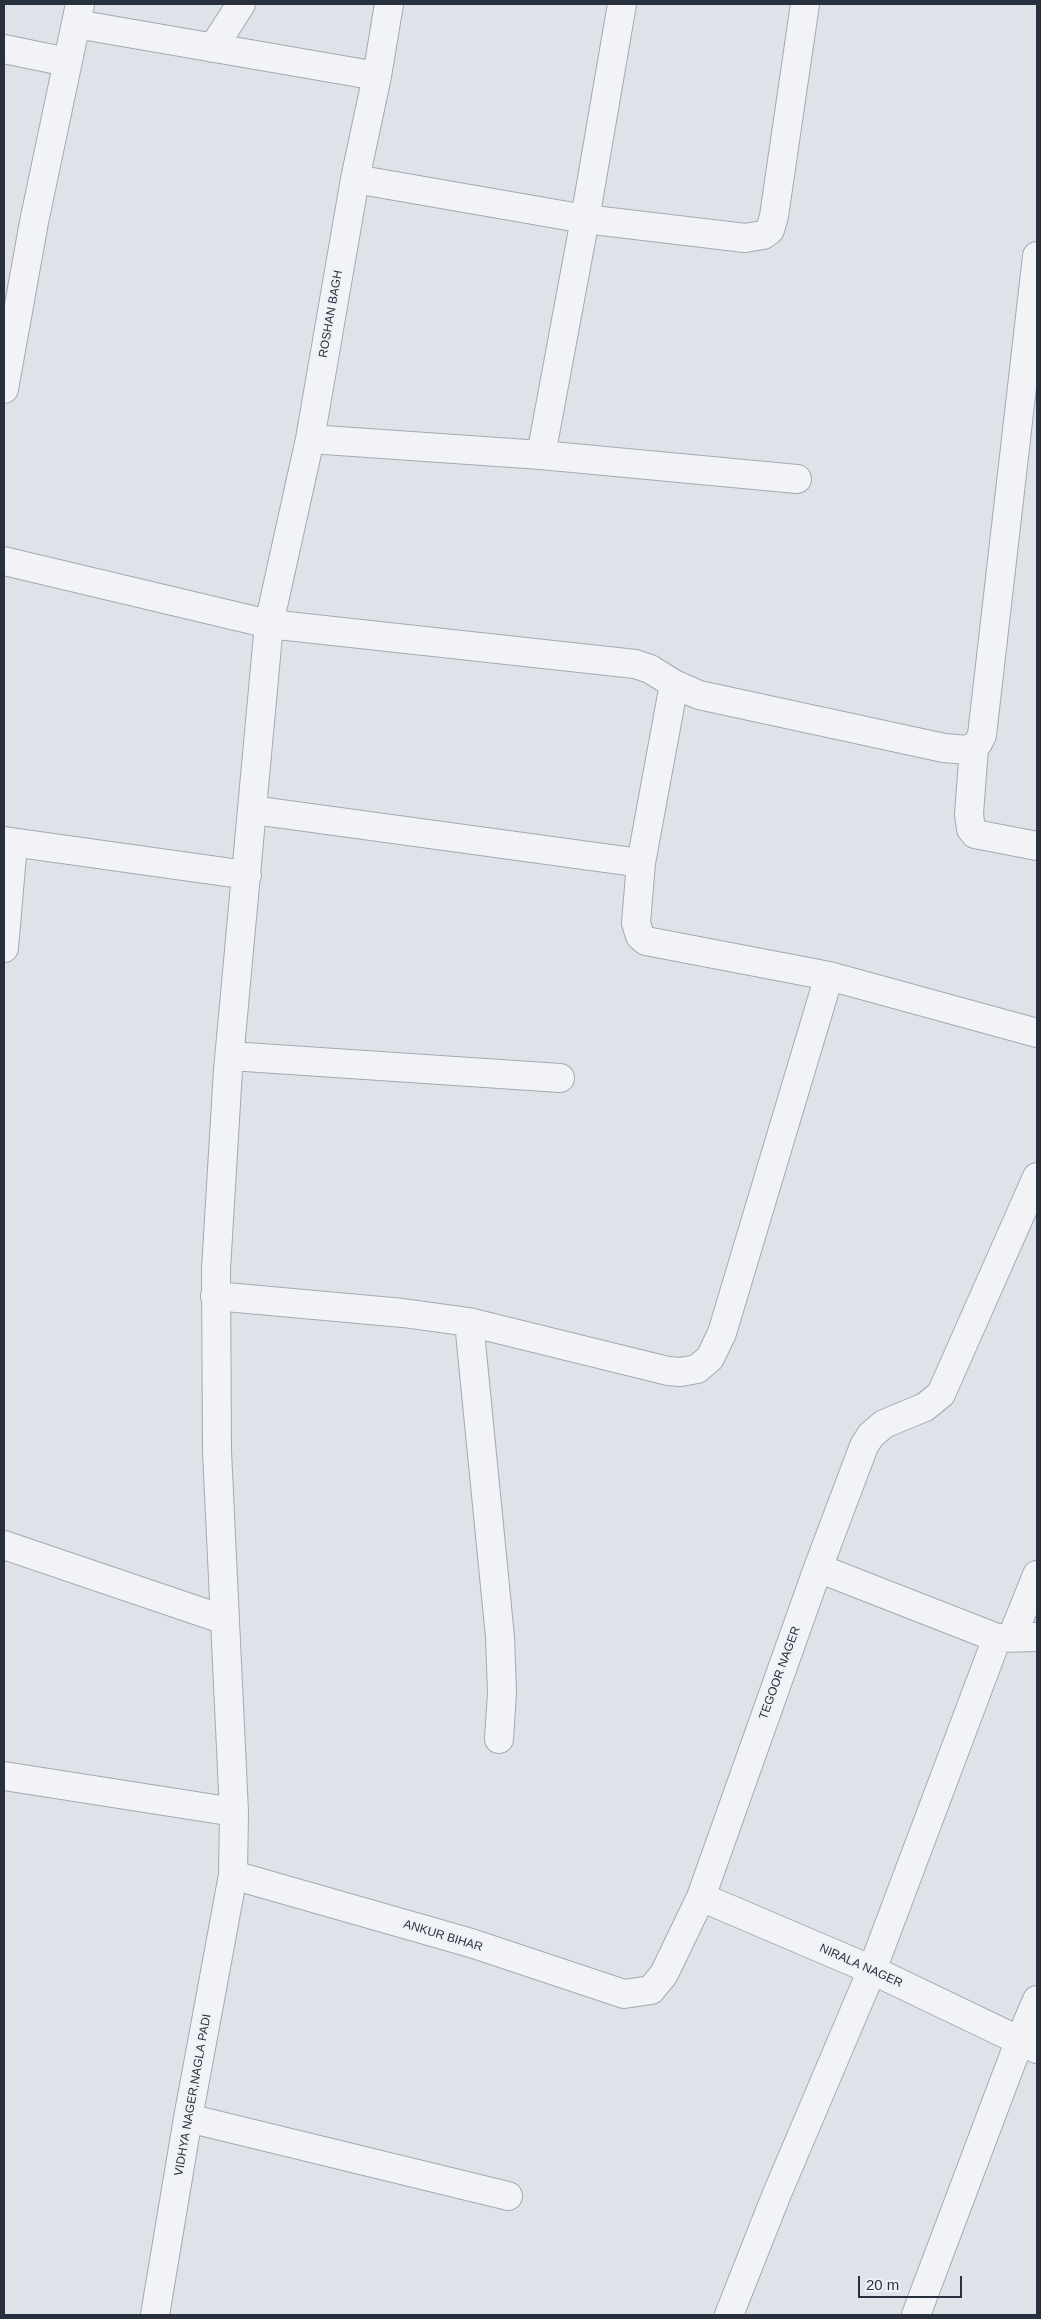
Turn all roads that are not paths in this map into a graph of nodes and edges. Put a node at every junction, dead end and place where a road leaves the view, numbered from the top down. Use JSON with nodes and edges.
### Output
{"nodes":[{"id":1,"x":241,"y":4,"type":"edge"},
{"id":2,"x":389,"y":4,"type":"edge"},
{"id":3,"x":622,"y":4,"type":"edge"},
{"id":4,"x":805,"y":4,"type":"edge"},
{"id":5,"x":78,"y":14,"type":"edge"},
{"id":6,"x":4,"y":48,"type":"edge"},
{"id":7,"x":213,"y":48,"type":"junction"},
{"id":8,"x":67,"y":62,"type":"junction"},
{"id":9,"x":377,"y":76,"type":"junction"},
{"id":10,"x":355,"y":179,"type":"junction"},
{"id":11,"x":585,"y":219,"type":"junction"},
{"id":12,"x":1037,"y":256,"type":"edge"},
{"id":13,"x":4,"y":388,"type":"edge"},
{"id":14,"x":310,"y":439,"type":"junction"},
{"id":15,"x":541,"y":455,"type":"junction"},
{"id":16,"x":797,"y":479,"type":"dead end"},
{"id":17,"x":4,"y":561,"type":"edge"},
{"id":18,"x":269,"y":624,"type":"junction"},
{"id":19,"x":674,"y":684,"type":"junction"},
{"id":20,"x":974,"y":748,"type":"junction"},
{"id":21,"x":253,"y":810,"type":"junction"},
{"id":22,"x":8,"y":842,"type":"edge"},
{"id":23,"x":1037,"y":846,"type":"edge"},
{"id":24,"x":641,"y":862,"type":"junction"},
{"id":25,"x":247,"y":875,"type":"junction"},
{"id":26,"x":4,"y":948,"type":"edge"},
{"id":27,"x":830,"y":976,"type":"junction"},
{"id":28,"x":1037,"y":1033,"type":"edge"},
{"id":29,"x":230,"y":1056,"type":"junction"},
{"id":30,"x":560,"y":1078,"type":"dead end"},
{"id":31,"x":1037,"y":1177,"type":"edge"},
{"id":32,"x":215,"y":1296,"type":"junction"},
{"id":33,"x":469,"y":1322,"type":"junction"},
{"id":34,"x":4,"y":1545,"type":"edge"},
{"id":35,"x":818,"y":1568,"type":"junction"},
{"id":36,"x":1037,"y":1576,"type":"edge"},
{"id":37,"x":225,"y":1620,"type":"junction"},
{"id":38,"x":1015,"y":1637,"type":"edge"},
{"id":39,"x":499,"y":1739,"type":"dead end"},
{"id":40,"x":4,"y":1776,"type":"edge"},
{"id":41,"x":234,"y":1812,"type":"junction"},
{"id":42,"x":233,"y":1875,"type":"junction"},
{"id":43,"x":701,"y":1897,"type":"junction"},
{"id":44,"x":872,"y":1970,"type":"junction"},
{"id":45,"x":651,"y":1990,"type":"joint"},
{"id":46,"x":1037,"y":2000,"type":"edge"},
{"id":47,"x":1028,"y":2046,"type":"edge"},
{"id":48,"x":188,"y":2118,"type":"junction"},
{"id":49,"x":508,"y":2196,"type":"dead end"},
{"id":50,"x":155,"y":2315,"type":"edge"},
{"id":51,"x":729,"y":2315,"type":"edge"},
{"id":52,"x":916,"y":2315,"type":"edge"}],
"edges":[{"from":1,"to":7,"type":"street"},
{"from":2,"to":9,"type":"street","name":"ROSHAN BAGH"},
{"from":3,"to":11,"type":"street"},
{"from":4,"to":11,"type":"street"},
{"from":5,"to":7,"type":"street"},
{"from":5,"to":8,"type":"street"},
{"from":6,"to":8,"type":"street"},
{"from":7,"to":9,"type":"street"},
{"from":8,"to":13,"type":"street"},
{"from":9,"to":10,"type":"street","name":"ROSHAN BAGH"},
{"from":10,"to":11,"type":"street"},
{"from":10,"to":14,"type":"street","name":"ROSHAN BAGH"},
{"from":11,"to":15,"type":"street"},
{"from":12,"to":20,"type":"street"},
{"from":14,"to":15,"type":"street"},
{"from":14,"to":18,"type":"street","name":"ROSHAN BAGH"},
{"from":15,"to":16,"type":"street"},
{"from":17,"to":18,"type":"street"},
{"from":18,"to":19,"type":"street"},
{"from":18,"to":21,"type":"street","name":"ROSHAN BAGH"},
{"from":19,"to":20,"type":"street"},
{"from":19,"to":24,"type":"street"},
{"from":20,"to":23,"type":"street"},
{"from":21,"to":24,"type":"street"},
{"from":21,"to":25,"type":"street","name":"ROSHAN BAGH"},
{"from":22,"to":25,"type":"street"},
{"from":22,"to":26,"type":"street"},
{"from":24,"to":27,"type":"street"},
{"from":25,"to":29,"type":"street","name":"ROSHAN BAGH"},
{"from":27,"to":28,"type":"street"},
{"from":27,"to":33,"type":"street"},
{"from":29,"to":30,"type":"street"},
{"from":29,"to":32,"type":"street","name":"ROSHAN BAGH"},
{"from":31,"to":35,"type":"street","name":"TEGOOR NAGER"},
{"from":32,"to":33,"type":"street"},
{"from":32,"to":37,"type":"street","name":"VIDHYA NAGER,NAGLA PADI"},
{"from":33,"to":39,"type":"street"},
{"from":34,"to":37,"type":"street"},
{"from":35,"to":38,"type":"street"},
{"from":35,"to":43,"type":"street","name":"TEGOOR NAGER"},
{"from":36,"to":38,"type":"street"},
{"from":37,"to":41,"type":"street","name":"VIDHYA NAGER,NAGLA PADI"},
{"from":38,"to":44,"type":"street"},
{"from":40,"to":41,"type":"street"},
{"from":41,"to":42,"type":"street","name":"VIDHYA NAGER,NAGLA PADI"},
{"from":42,"to":45,"type":"street","name":"ANKUR BIHAR"},
{"from":42,"to":48,"type":"street","name":"VIDHYA NAGER,NAGLA PADI"},
{"from":43,"to":44,"type":"street","name":"NIRALA NAGER"},
{"from":43,"to":45,"type":"street","name":"TEGOOR NAGER"},
{"from":44,"to":47,"type":"street","name":"NIRALA NAGER"},
{"from":44,"to":51,"type":"street"},
{"from":46,"to":47,"type":"street"},
{"from":47,"to":52,"type":"street"},
{"from":48,"to":49,"type":"street"},
{"from":48,"to":50,"type":"street","name":"VIDHYA NAGER,NAGLA PADI"}]}
